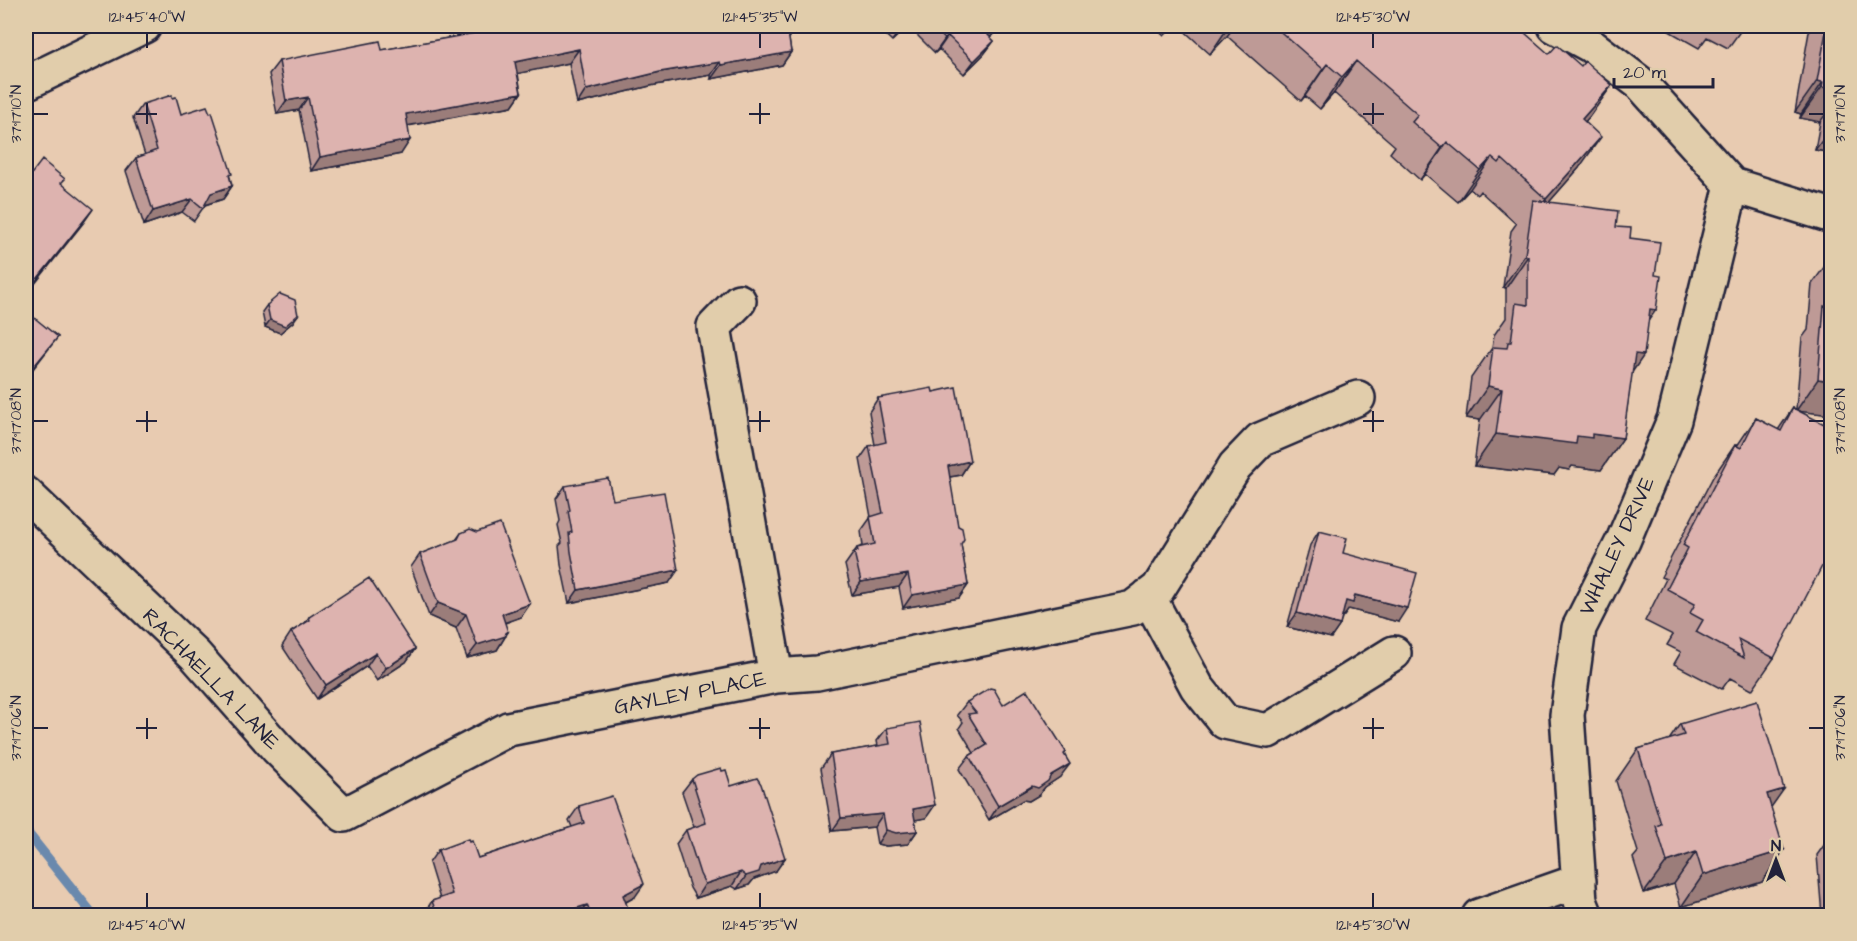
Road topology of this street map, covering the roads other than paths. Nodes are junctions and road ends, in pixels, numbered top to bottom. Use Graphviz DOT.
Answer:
graph roads {
  1 [pos="144,26"];
  2 [pos="1555,26"];
  3 [pos="26,82"];
  4 [pos="1732,185"];
  5 [pos="1832,216"];
  6 [pos="739,301"];
  7 [pos="1358,398"];
  8 [pos="26,494"];
  9 [pos="1148,597"];
  10 [pos="1394,653"];
  11 [pos="776,676"];
  12 [pos="344,815"];
  13 [pos="1579,881"];
  14 [pos="1479,915"];
  15 [pos="1586,915"];
  1 -- 3 [label="street"];
  2 -- 4 [label="street"];
  4 -- 5 [label="street"];
  4 -- 13 [label="street, WHALEY DRIVE"];
  6 -- 11 [label="street, GAYLEY PLACE"];
  7 -- 9 [label="street"];
  8 -- 12 [label="street, RACHAELLA LANE"];
  9 -- 10 [label="street"];
  9 -- 11 [label="street"];
  11 -- 12 [label="street, GAYLEY PLACE"];
  13 -- 14 [label="street"];
  13 -- 15 [label="street, WHALEY DRIVE"];
}
